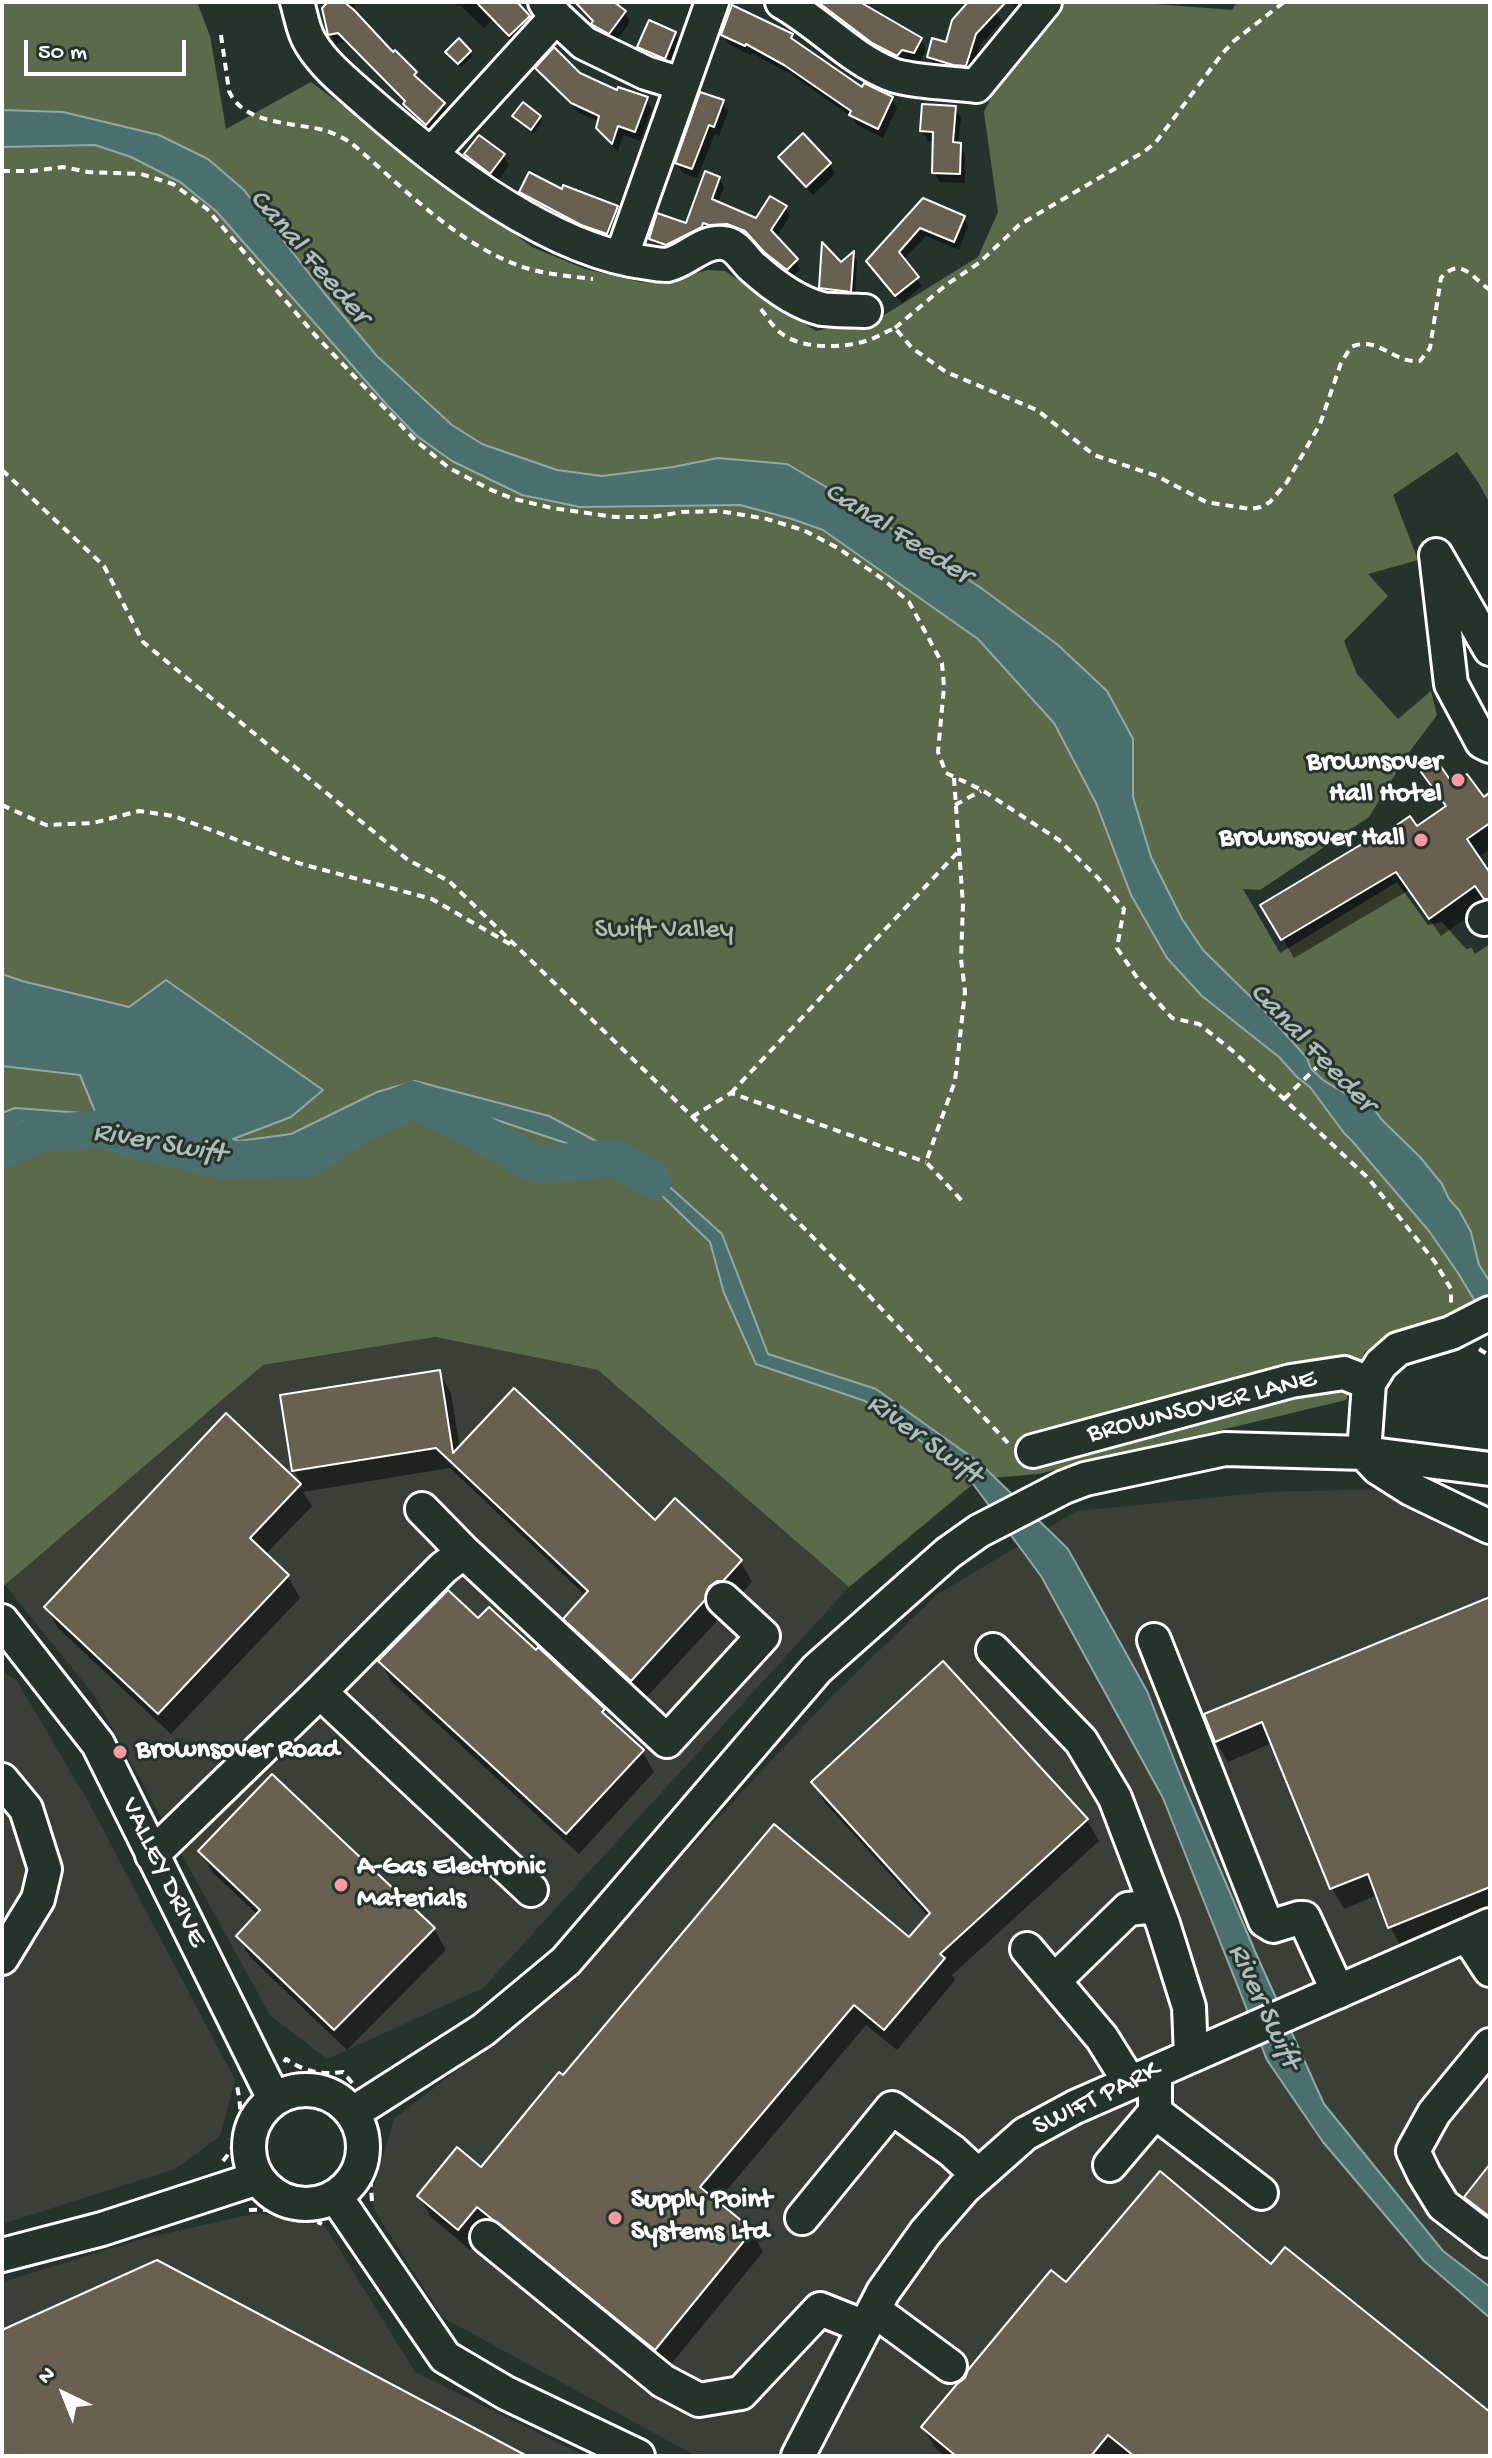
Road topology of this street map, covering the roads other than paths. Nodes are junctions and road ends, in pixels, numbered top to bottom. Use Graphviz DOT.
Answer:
graph roads {
  1 [pos="297,2"];
  2 [pos="712,2"];
  3 [pos="782,2"];
  4 [pos="1045,2"];
  5 [pos="551,9"];
  6 [pos="682,84"];
  7 [pos="431,154"];
  8 [pos="622,257"];
  9 [pos="865,311"];
  10 [pos="1490,649"];
  11 [pos="1490,746"];
  12 [pos="1472,1323"];
  13 [pos="1369,1383"];
  14 [pos="1033,1451"];
  15 [pos="1364,1453"];
  16 [pos="1490,1469"];
  17 [pos="422,1509"];
  18 [pos="1490,1527"];
  19 [pos="464,1552"];
  20 [pos="723,1599"];
  21 [pos="2,1621"];
  22 [pos="1154,1640"];
  23 [pos="993,1650"];
  24 [pos="320,1692"];
  25 [pos="2,1780"];
  26 [pos="152,1855"];
  27 [pos="531,1890"];
  28 [pos="1156,1906"];
  29 [pos="1478,1930"];
  30 [pos="1027,1949"];
  31 [pos="2,1958"];
  32 [pos="1490,1970"];
  33 [pos="1054,1981"];
  34 [pos="1338,1992"];
  35 [pos="1490,2045"];
  36 [pos="1195,2054"];
  37 [pos="1143,2077"];
  38 [pos="274,2099"];
  39 [pos="1155,2112"];
  40 [pos="365,2120"];
  41 [pos="1110,2165"];
  42 [pos="978,2175"];
  43 [pos="258,2178"];
  44 [pos="1261,2193"];
  45 [pos="332,2211"];
  46 [pos="802,2218"];
  47 [pos="487,2237"];
  48 [pos="1490,2241"];
  49 [pos="5,2251"];
  50 [pos="870,2319"];
  51 [pos="950,2366"];
  52 [pos="638,2456"];
  53 [pos="798,2456"];
  1 -- 7 [label="street"];
  2 -- 6 [label="street"];
  3 -- 4 [label="street"];
  5 -- 6 [label="street"];
  5 -- 7 [label="street"];
  6 -- 8 [label="street"];
  7 -- 8 [label="street"];
  8 -- 9 [label="street"];
  10 -- 11 [label="street"];
  12 -- 13 [label="street"];
  13 -- 14 [label="street, BROWNSOVER LANE"];
  13 -- 15 [label="street"];
  15 -- 16 [label="street"];
  15 -- 18 [label="street"];
  15 -- 40 [label="street"];
  17 -- 19 [label="street"];
  19 -- 20 [label="street"];
  19 -- 24 [label="street"];
  21 -- 26 [label="street, VALLEY DRIVE"];
  22 -- 34 [label="street"];
  23 -- 28 [label="street"];
  24 -- 26 [label="street"];
  24 -- 27 [label="street"];
  25 -- 31 [label="street"];
  26 -- 38 [label="street, VALLEY DRIVE"];
  28 -- 33 [label="street"];
  28 -- 36 [label="street"];
  29 -- 32 [label="street"];
  29 -- 34 [label="street, SWIFT PARK"];
  30 -- 33 [label="street"];
  33 -- 37 [label="street"];
  34 -- 36 [label="street, SWIFT PARK"];
  35 -- 48 [label="street"];
  36 -- 37 [label="street, SWIFT PARK"];
  37 -- 39 [label="street"];
  37 -- 42 [label="street, SWIFT PARK"];
  38 -- 40 [label="street"];
  38 -- 43 [label="street"];
  39 -- 41 [label="street"];
  39 -- 44 [label="street"];
  40 -- 45 [label="street"];
  42 -- 46 [label="street"];
  42 -- 50 [label="street, SWIFT PARK"];
  43 -- 45 [label="street"];
  43 -- 49 [label="street"];
  45 -- 52 [label="street"];
  47 -- 50 [label="street"];
  50 -- 51 [label="street"];
  50 -- 53 [label="street, SWIFT PARK"];
}
